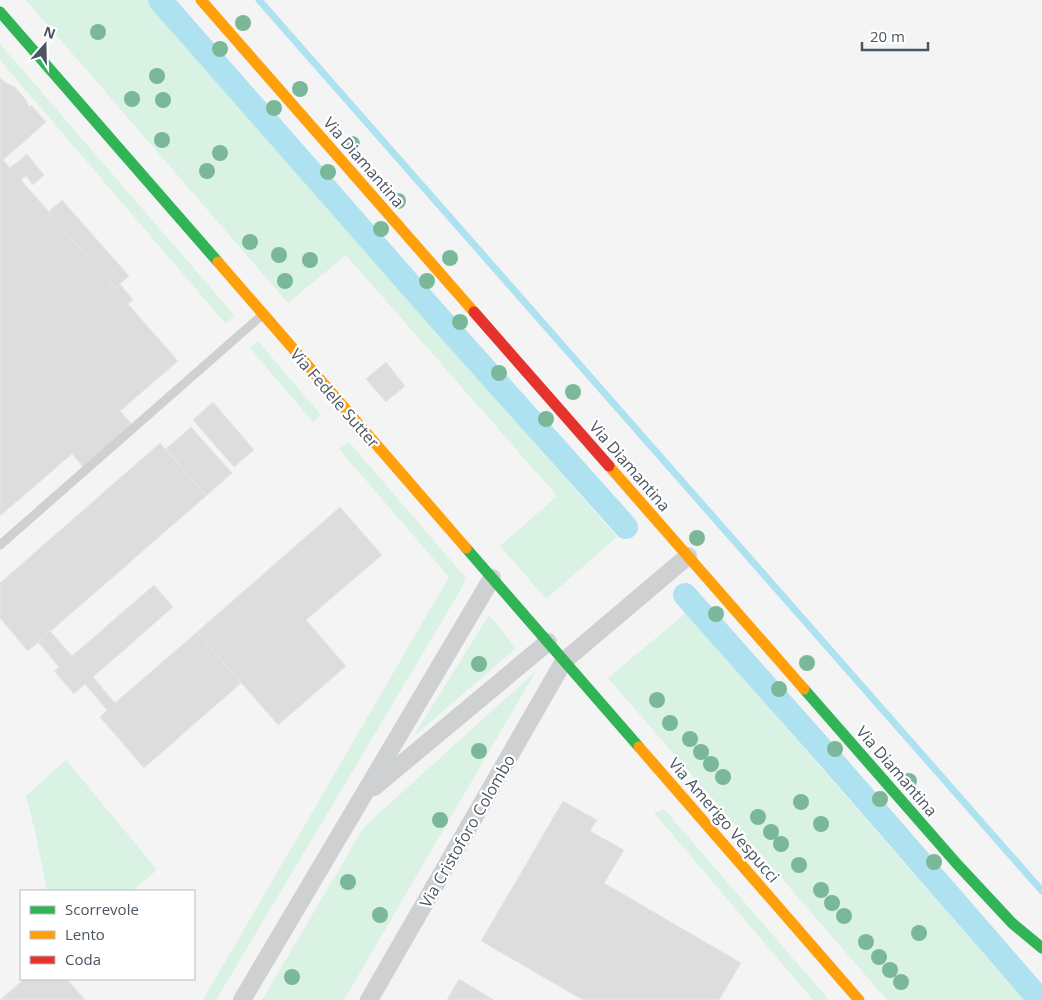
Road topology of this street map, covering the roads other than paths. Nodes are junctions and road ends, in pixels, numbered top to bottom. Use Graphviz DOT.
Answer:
graph roads {
  1 [pos="201,0"];
  2 [pos="0,12"];
  3 [pos="262,314"];
  4 [pos="0,545"];
  5 [pos="688,556"];
  6 [pos="492,578"];
  7 [pos="548,642"];
  8 [pos="564,661"];
  9 [pos="363,796"];
  10 [pos="1042,948"];
  11 [pos="242,1000"];
  12 [pos="369,1000"];
  13 [pos="859,1000"];
  1 -- 5 [label="street, Via Diamantina"];
  2 -- 3 [label="street, Via Fedele Sutter"];
  3 -- 4 [label="lane"];
  3 -- 6 [label="street, Via Fedele Sutter"];
  5 -- 8 [label="street"];
  5 -- 10 [label="street, Via Diamantina"];
  6 -- 7 [label="street, Via Fedele Sutter"];
  6 -- 9 [label="street"];
  7 -- 8 [label="street, Via Fedele Sutter"];
  7 -- 9 [label="street"];
  8 -- 12 [label="street, Via Cristoforo Colombo"];
  8 -- 13 [label="street, Via Amerigo Vespucci"];
  9 -- 11 [label="street"];
}
